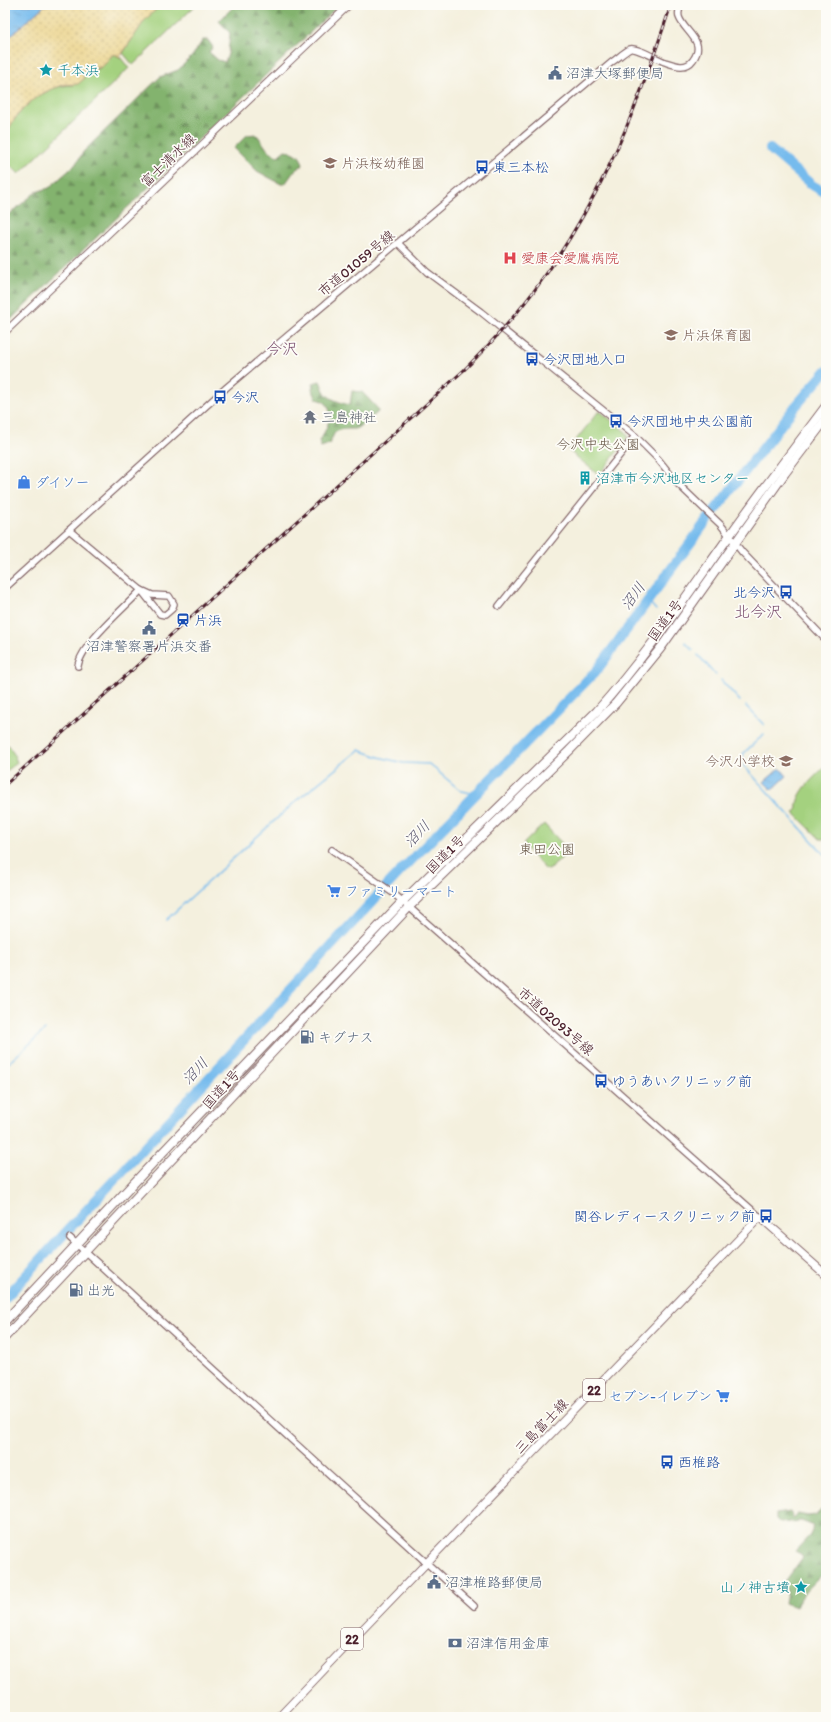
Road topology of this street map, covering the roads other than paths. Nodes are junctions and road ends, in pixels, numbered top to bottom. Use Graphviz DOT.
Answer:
graph roads {
  1 [pos="349,5"];
  2 [pos="682,5"];
  3 [pos="398,243"];
  4 [pos="5,332"];
  5 [pos="826,406"];
  6 [pos="826,419"];
  7 [pos="635,436"];
  8 [pos="69,530"];
  9 [pos="730,535"];
  10 [pos="735,543"];
  11 [pos="5,588"];
  12 [pos="141,590"];
  13 [pos="499,606"];
  14 [pos="826,640"];
  15 [pos="78,666"];
  16 [pos="332,850"];
  17 [pos="402,902"];
  18 [pos="409,908"];
  19 [pos="760,1217"];
  20 [pos="74,1241"];
  21 [pos="86,1252"];
  22 [pos="826,1275"];
  23 [pos="5,1321"];
  24 [pos="5,1337"];
  25 [pos="426,1562"];
  26 [pos="474,1606"];
  27 [pos="279,1717"];
  1 -- 4 [label="main road, 富士清水線"];
  2 -- 3 [label="street, 市道01059号線"];
  3 -- 7 [label="street"];
  3 -- 8 [label="street, 市道01059号線"];
  5 -- 9 [label="highway, 国道1号"];
  6 -- 10 [label="highway, 国道1号"];
  7 -- 9 [label="street"];
  7 -- 13 [label="street"];
  8 -- 11 [label="street, 市道01059号線"];
  8 -- 12 [label="street"];
  9 -- 10 [label="street"];
  9 -- 17 [label="highway, 国道1号"];
  10 -- 14 [label="street"];
  10 -- 18 [label="highway, 国道1号"];
  12 -- 12 [label="street"];
  12 -- 15 [label="street"];
  16 -- 17 [label="street, 市道02093号線"];
  17 -- 18 [label="street, 市道02093号線"];
  17 -- 20 [label="highway, 国道1号"];
  18 -- 19 [label="street, 市道02093号線"];
  18 -- 21 [label="highway, 国道1号"];
  19 -- 22 [label="main road"];
  19 -- 25 [label="main road, 三島富士線 / 22"];
  20 -- 21 [label="street"];
  20 -- 23 [label="highway, 国道1号"];
  21 -- 24 [label="highway, 国道1号"];
  21 -- 25 [label="street"];
  25 -- 26 [label="street"];
  25 -- 27 [label="main road, 三島富士線 / 22"];
}
